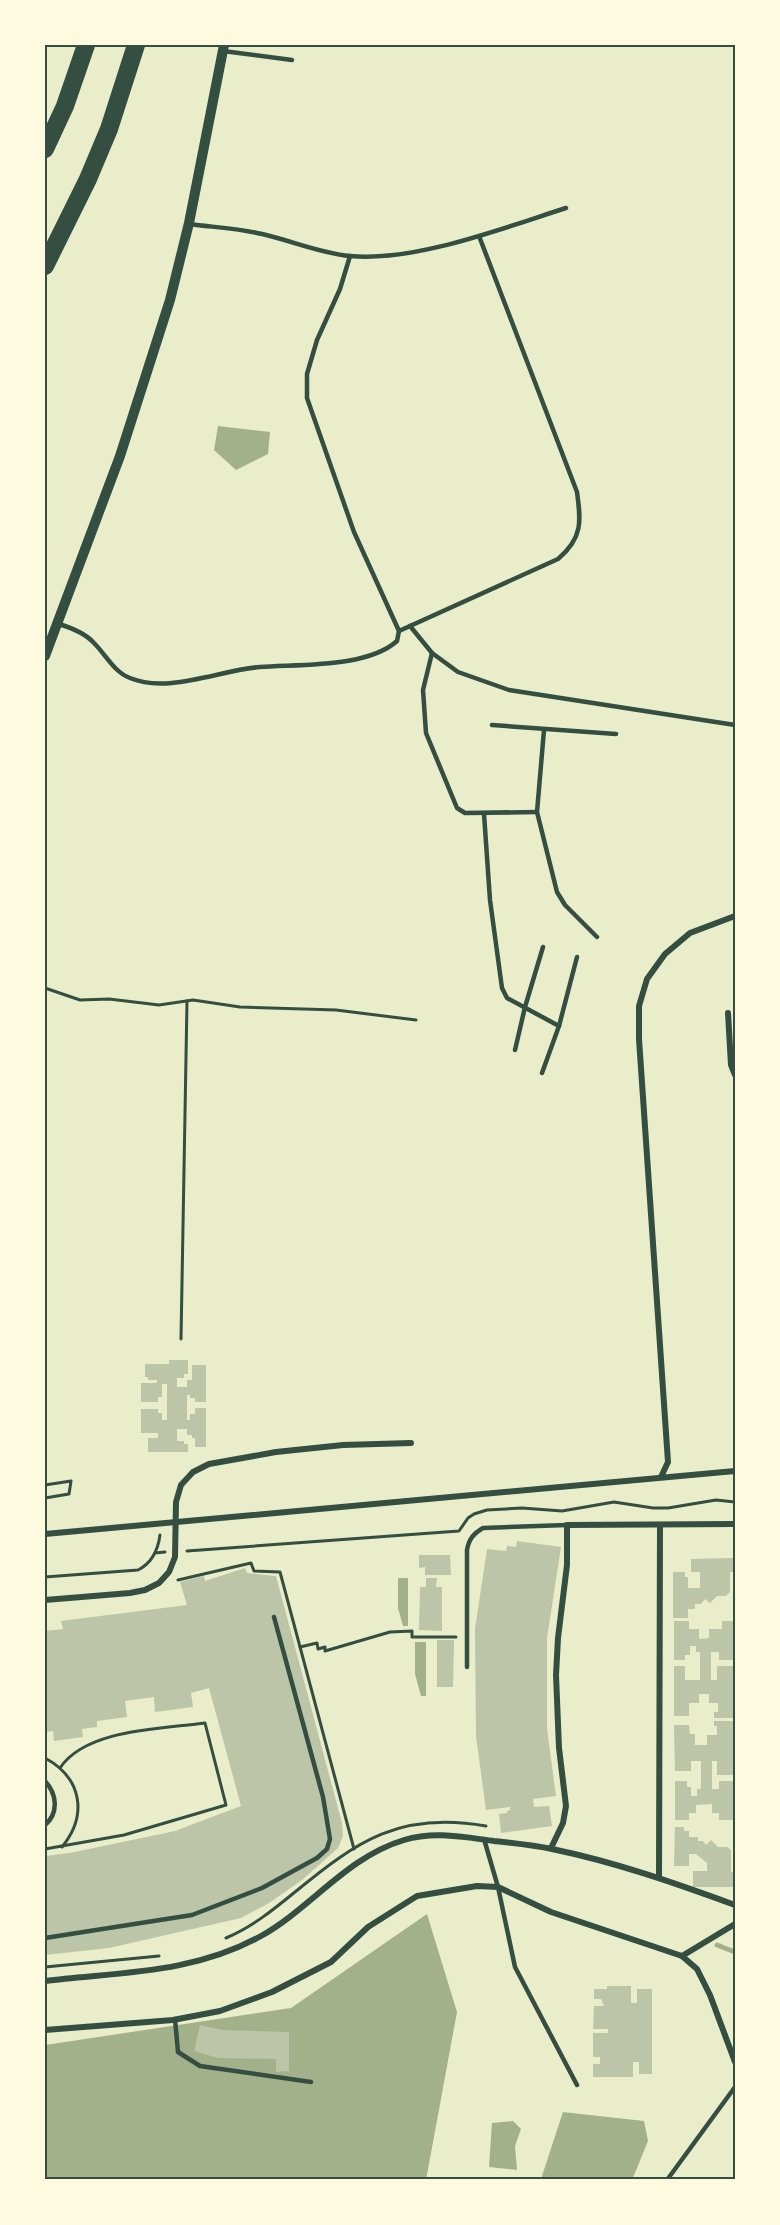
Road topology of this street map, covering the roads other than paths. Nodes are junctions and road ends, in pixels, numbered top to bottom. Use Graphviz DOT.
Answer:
graph roads {
  1 [pos="86,45"];
  2 [pos="136,45"];
  3 [pos="224,48"];
  4 [pos="292,60"];
  5 [pos="45,149"];
  6 [pos="566,208"];
  7 [pos="189,224"];
  8 [pos="478,236"];
  9 [pos="350,256"];
  10 [pos="45,266"];
  11 [pos="56,623"];
  12 [pos="410,626"];
  13 [pos="399,631"];
  14 [pos="432,653"];
  15 [pos="45,656"];
  16 [pos="492,725"];
  17 [pos="735,725"];
  18 [pos="544,730"];
  19 [pos="616,734"];
  20 [pos="537,812"];
  21 [pos="484,814"];
  22 [pos="735,916"];
  23 [pos="597,937"];
  24 [pos="543,947"];
  25 [pos="577,957"];
  26 [pos="525,1007"];
  27 [pos="728,1012"];
  28 [pos="559,1026"];
  29 [pos="515,1050"];
  30 [pos="542,1073"];
  31 [pos="735,1075"];
  32 [pos="411,1443"];
  33 [pos="735,1472"];
  34 [pos="662,1477"];
  35 [pos="176,1522"];
  36 [pos="735,1524"];
  37 [pos="660,1525"];
  38 [pos="567,1526"];
  39 [pos="45,1534"];
  40 [pos="45,1600"];
  41 [pos="274,1617"];
  42 [pos="468,1667"];
  43 [pos="45,1781"];
  44 [pos="45,1825"];
  45 [pos="484,1839"];
  46 [pos="551,1848"];
  47 [pos="659,1877"];
  48 [pos="498,1887"];
  49 [pos="735,1905"];
  50 [pos="734,1924"];
  51 [pos="45,1938"];
  52 [pos="682,1956"];
  53 [pos="45,1981"];
  54 [pos="175,2019"];
  55 [pos="45,2030"];
  56 [pos="735,2062"];
  57 [pos="311,2082"];
  58 [pos="577,2085"];
  59 [pos="735,2087"];
  60 [pos="667,2180"];
  1 -- 5 [label="highway"];
  2 -- 10 [label="highway"];
  3 -- 4 [label="lane"];
  3 -- 7 [label="street"];
  6 -- 8 [label="lane"];
  7 -- 9 [label="lane"];
  7 -- 11 [label="street"];
  8 -- 9 [label="lane"];
  8 -- 12 [label="lane"];
  9 -- 13 [label="lane"];
  11 -- 13 [label="lane"];
  11 -- 15 [label="street"];
  12 -- 13 [label="lane"];
  12 -- 14 [label="lane"];
  14 -- 17 [label="lane"];
  14 -- 21 [label="lane"];
  16 -- 18 [label="lane"];
  18 -- 19 [label="lane"];
  18 -- 20 [label="lane"];
  20 -- 21 [label="lane"];
  20 -- 23 [label="lane"];
  21 -- 26 [label="lane"];
  22 -- 34 [label="street"];
  24 -- 26 [label="lane"];
  25 -- 28 [label="lane"];
  26 -- 28 [label="lane"];
  26 -- 29 [label="lane"];
  27 -- 31 [label="street"];
  28 -- 30 [label="lane"];
  32 -- 35 [label="street"];
  33 -- 34 [label="street"];
  34 -- 35 [label="street"];
  35 -- 39 [label="street"];
  35 -- 40 [label="street"];
  36 -- 37 [label="street"];
  37 -- 38 [label="street"];
  37 -- 47 [label="street"];
  38 -- 42 [label="lane"];
  38 -- 46 [label="street"];
  41 -- 51 [label="lane"];
  43 -- 44 [label="lane"];
  45 -- 46 [label="street"];
  45 -- 48 [label="lane"];
  45 -- 53 [label="street"];
  46 -- 47 [label="street"];
  47 -- 49 [label="street"];
  48 -- 52 [label="street"];
  48 -- 54 [label="street"];
  48 -- 58 [label="lane"];
  50 -- 52 [label="street"];
  52 -- 56 [label="street"];
  54 -- 55 [label="street"];
  54 -- 57 [label="lane"];
  59 -- 60 [label="lane"];
}
